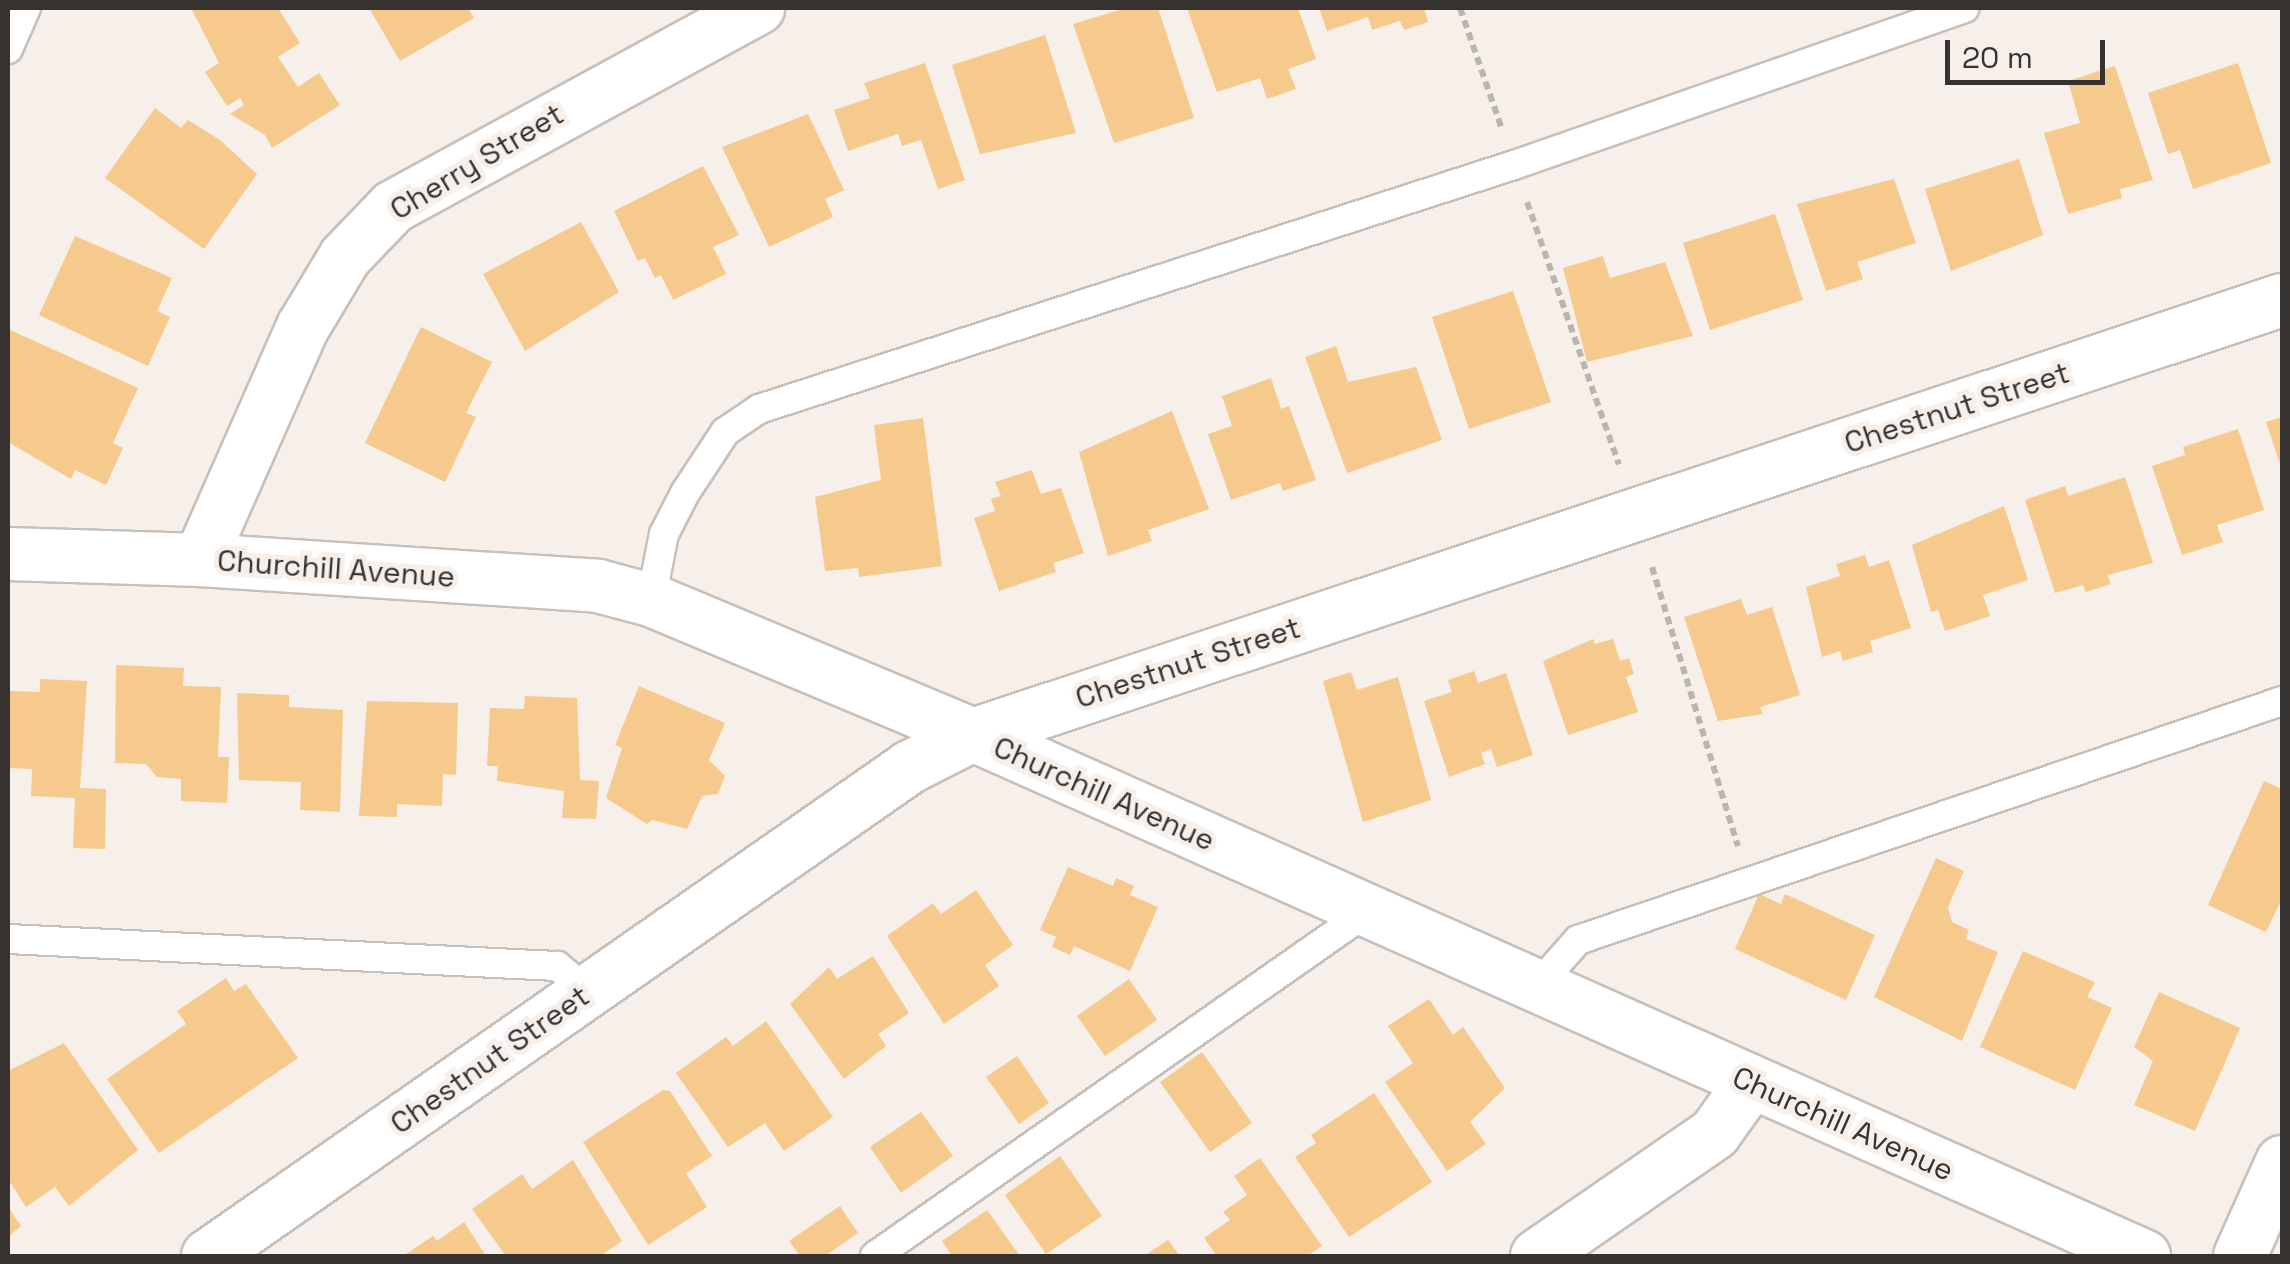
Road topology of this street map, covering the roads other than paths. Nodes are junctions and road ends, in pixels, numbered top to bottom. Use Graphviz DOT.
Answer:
graph roads {
  1 [pos="26,8"];
  2 [pos="758,8"];
  3 [pos="1964,8"];
  4 [pos="8,50"];
  5 [pos="2282,300"];
  6 [pos="8,554"];
  7 [pos="200,560"];
  8 [pos="652,600"];
  9 [pos="2282,701"];
  10 [pos="973,735"];
  11 [pos="1366,913"];
  12 [pos="8,939"];
  13 [pos="1538,985"];
  14 [pos="588,991"];
  15 [pos="1750,1084"];
  16 [pos="2282,1162"];
  17 [pos="208,1256"];
  18 [pos="875,1256"];
  19 [pos="1536,1256"];
  20 [pos="2144,1256"];
  21 [pos="2240,1256"];
  1 -- 4 [label="lane"];
  2 -- 7 [label="street, Cherry Street"];
  3 -- 8 [label="lane"];
  5 -- 10 [label="street, Chestnut Street"];
  6 -- 7 [label="street, Churchill Avenue"];
  7 -- 8 [label="street, Churchill Avenue"];
  8 -- 10 [label="street, Churchill Avenue"];
  9 -- 13 [label="lane"];
  10 -- 11 [label="street, Churchill Avenue"];
  10 -- 14 [label="street, Chestnut Street"];
  11 -- 13 [label="street, Churchill Avenue"];
  11 -- 18 [label="lane"];
  12 -- 14 [label="lane"];
  13 -- 15 [label="street, Churchill Avenue"];
  14 -- 17 [label="street, Chestnut Street"];
  15 -- 19 [label="street"];
  15 -- 20 [label="street, Churchill Avenue"];
  16 -- 21 [label="street"];
}
